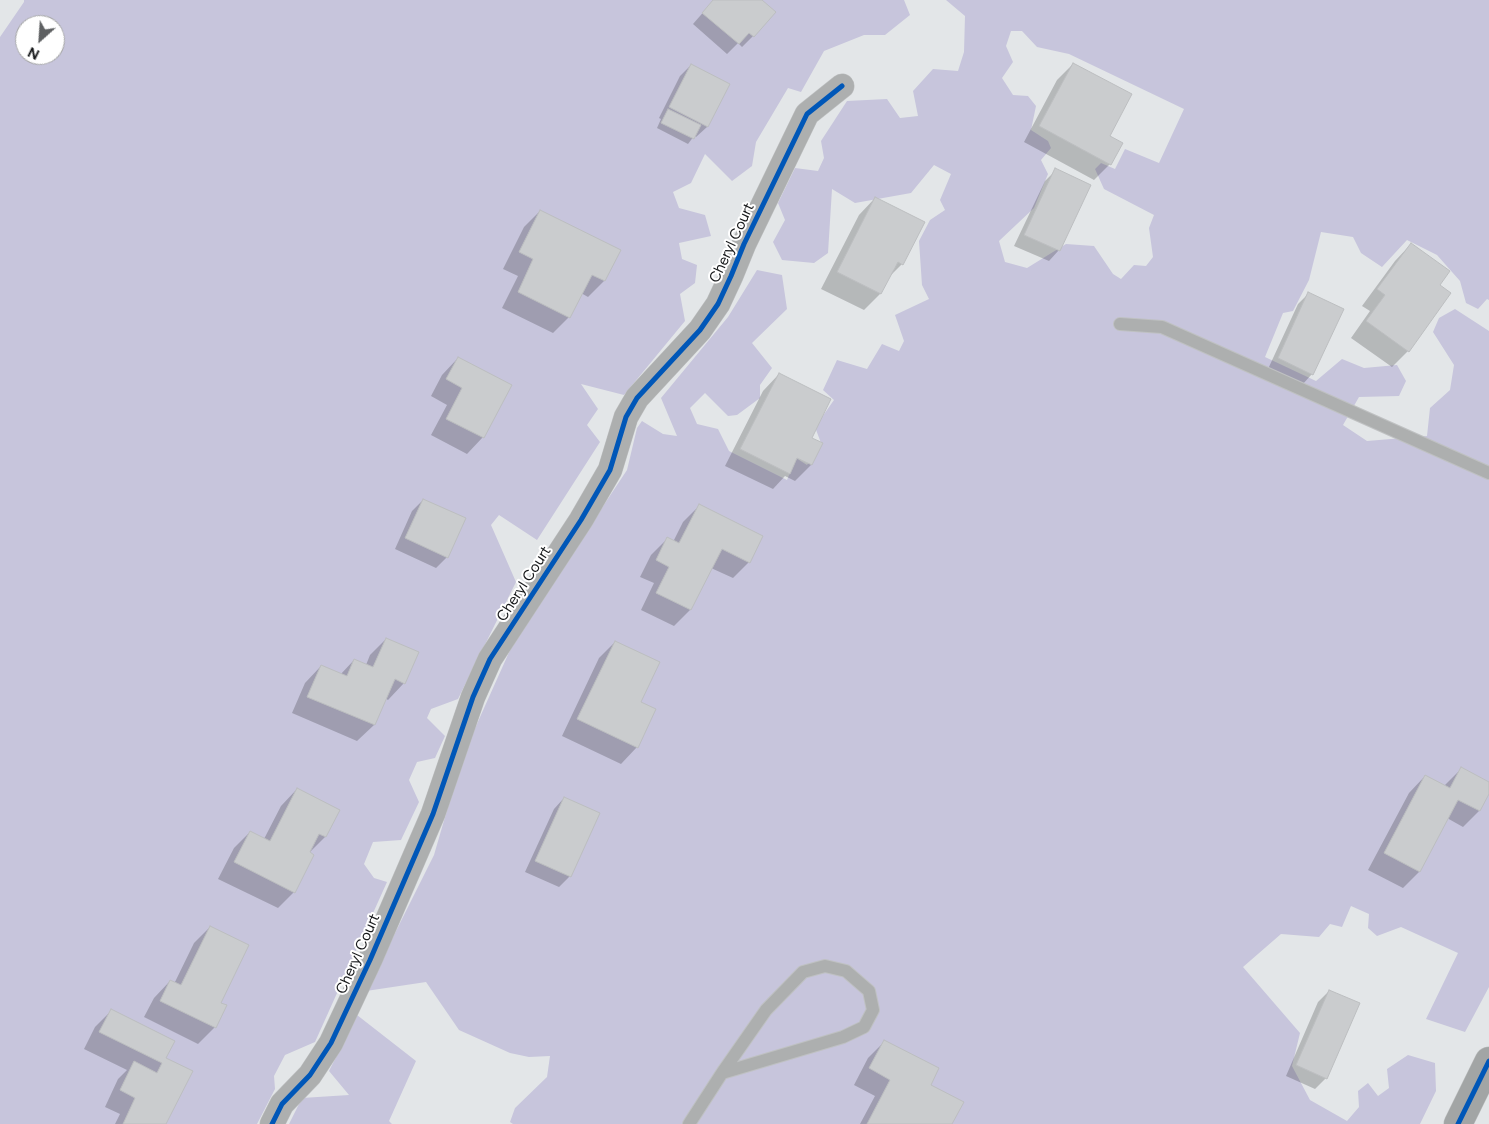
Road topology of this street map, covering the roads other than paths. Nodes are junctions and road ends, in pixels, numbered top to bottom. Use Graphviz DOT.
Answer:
graph roads {
  1 [pos="842,86"];
  2 [pos="1120,324"];
  3 [pos="1489,474"];
  4 [pos="1489,1061"];
  5 [pos="722,1073"];
  6 [pos="272,1124"];
  7 [pos="689,1124"];
  8 [pos="1458,1124"];
  1 -- 6 [label="street, Cheryl Court"];
  2 -- 3 [label="lane"];
  4 -- 8 [label="street"];
  5 -- 5 [label="lane"];
  5 -- 7 [label="lane"];
}
